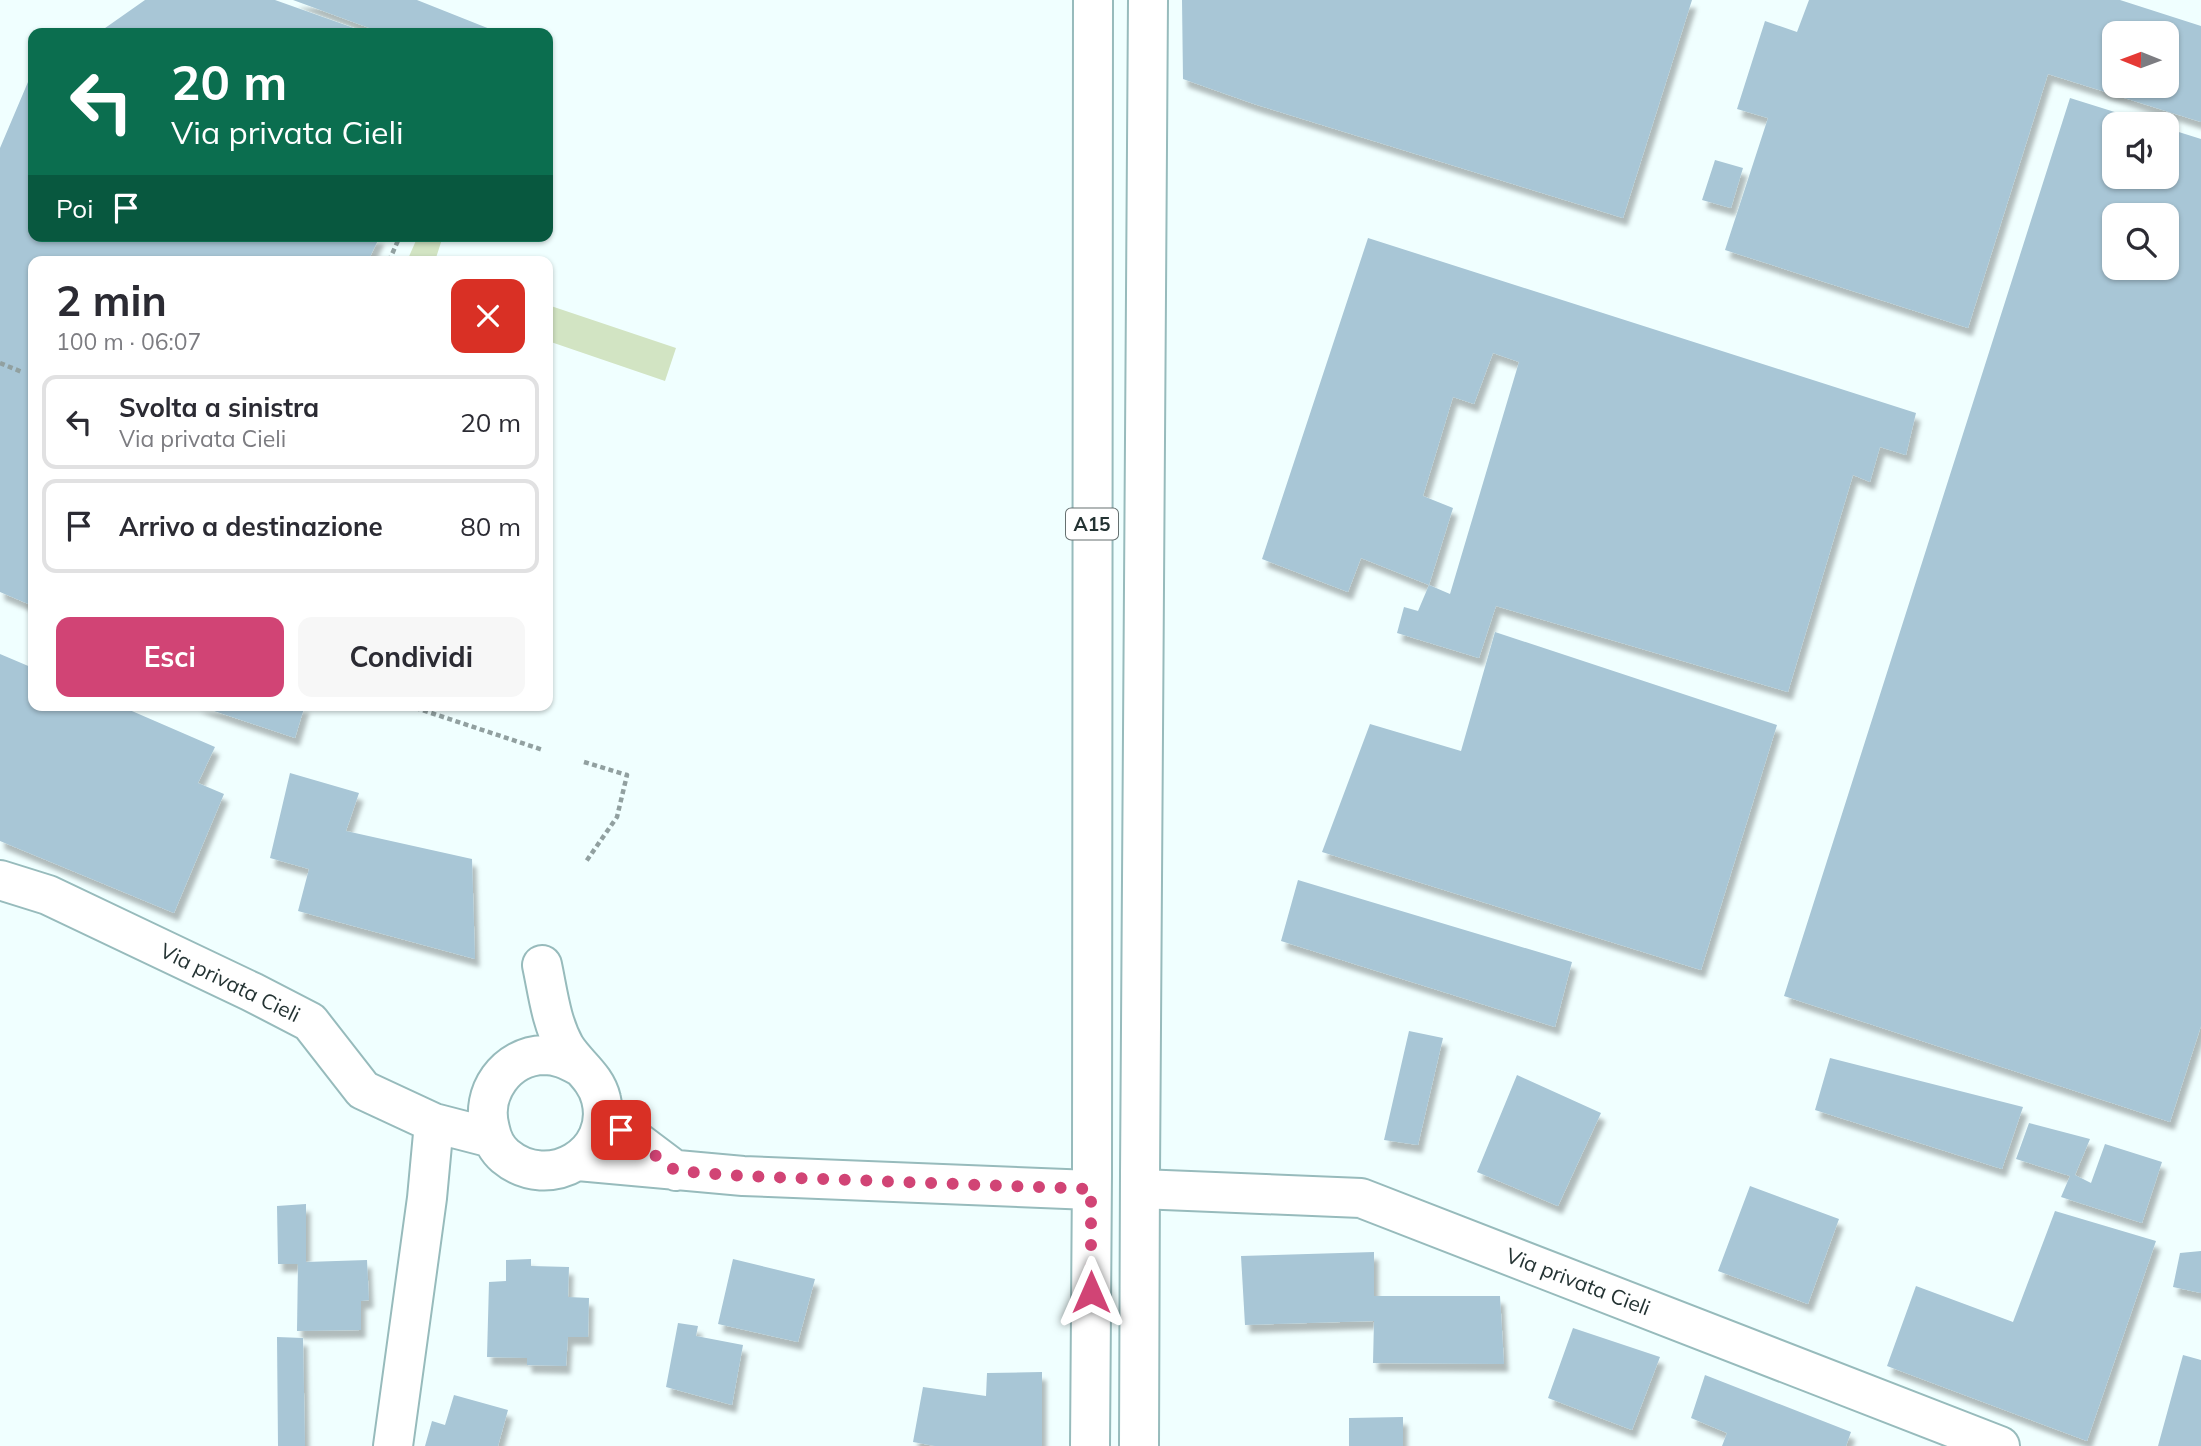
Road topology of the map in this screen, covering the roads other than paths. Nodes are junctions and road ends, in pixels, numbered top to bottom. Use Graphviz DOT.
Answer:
graph roads {
  1 [pos="1093,0"];
  2 [pos="1148,0"];
  3 [pos="0,880"];
  4 [pos="525,1058"];
  5 [pos="579,1066"];
  6 [pos="492,1092"];
  7 [pos="603,1116"];
  8 [pos="434,1123"];
  9 [pos="492,1138"];
  10 [pos="578,1161"];
  11 [pos="676,1171"];
  12 [pos="1091,1182"];
  13 [pos="1140,1182"];
  14 [pos="393,1446"];
  15 [pos="1090,1446"];
  16 [pos="1139,1446"];
  17 [pos="2000,1446"];
  1 -- 12 [label="main road, A15"];
  2 -- 13 [label="main road, A15"];
  3 -- 8 [label="main road, Via privata Cieli"];
  4 -- 5 [label="main road"];
  4 -- 5 [label="main road"];
  4 -- 6 [label="main road"];
  5 -- 7 [label="main road"];
  6 -- 8 [label="main road"];
  6 -- 9 [label="main road"];
  7 -- 10 [label="main road"];
  7 -- 11 [label="main road"];
  8 -- 9 [label="main road, Via privata Cieli"];
  8 -- 14 [label="main road"];
  9 -- 10 [label="main road"];
  10 -- 11 [label="main road"];
  11 -- 12 [label="main road"];
  12 -- 15 [label="main road"];
  13 -- 16 [label="main road"];
  13 -- 17 [label="main road, Via privata Cieli"];
}
